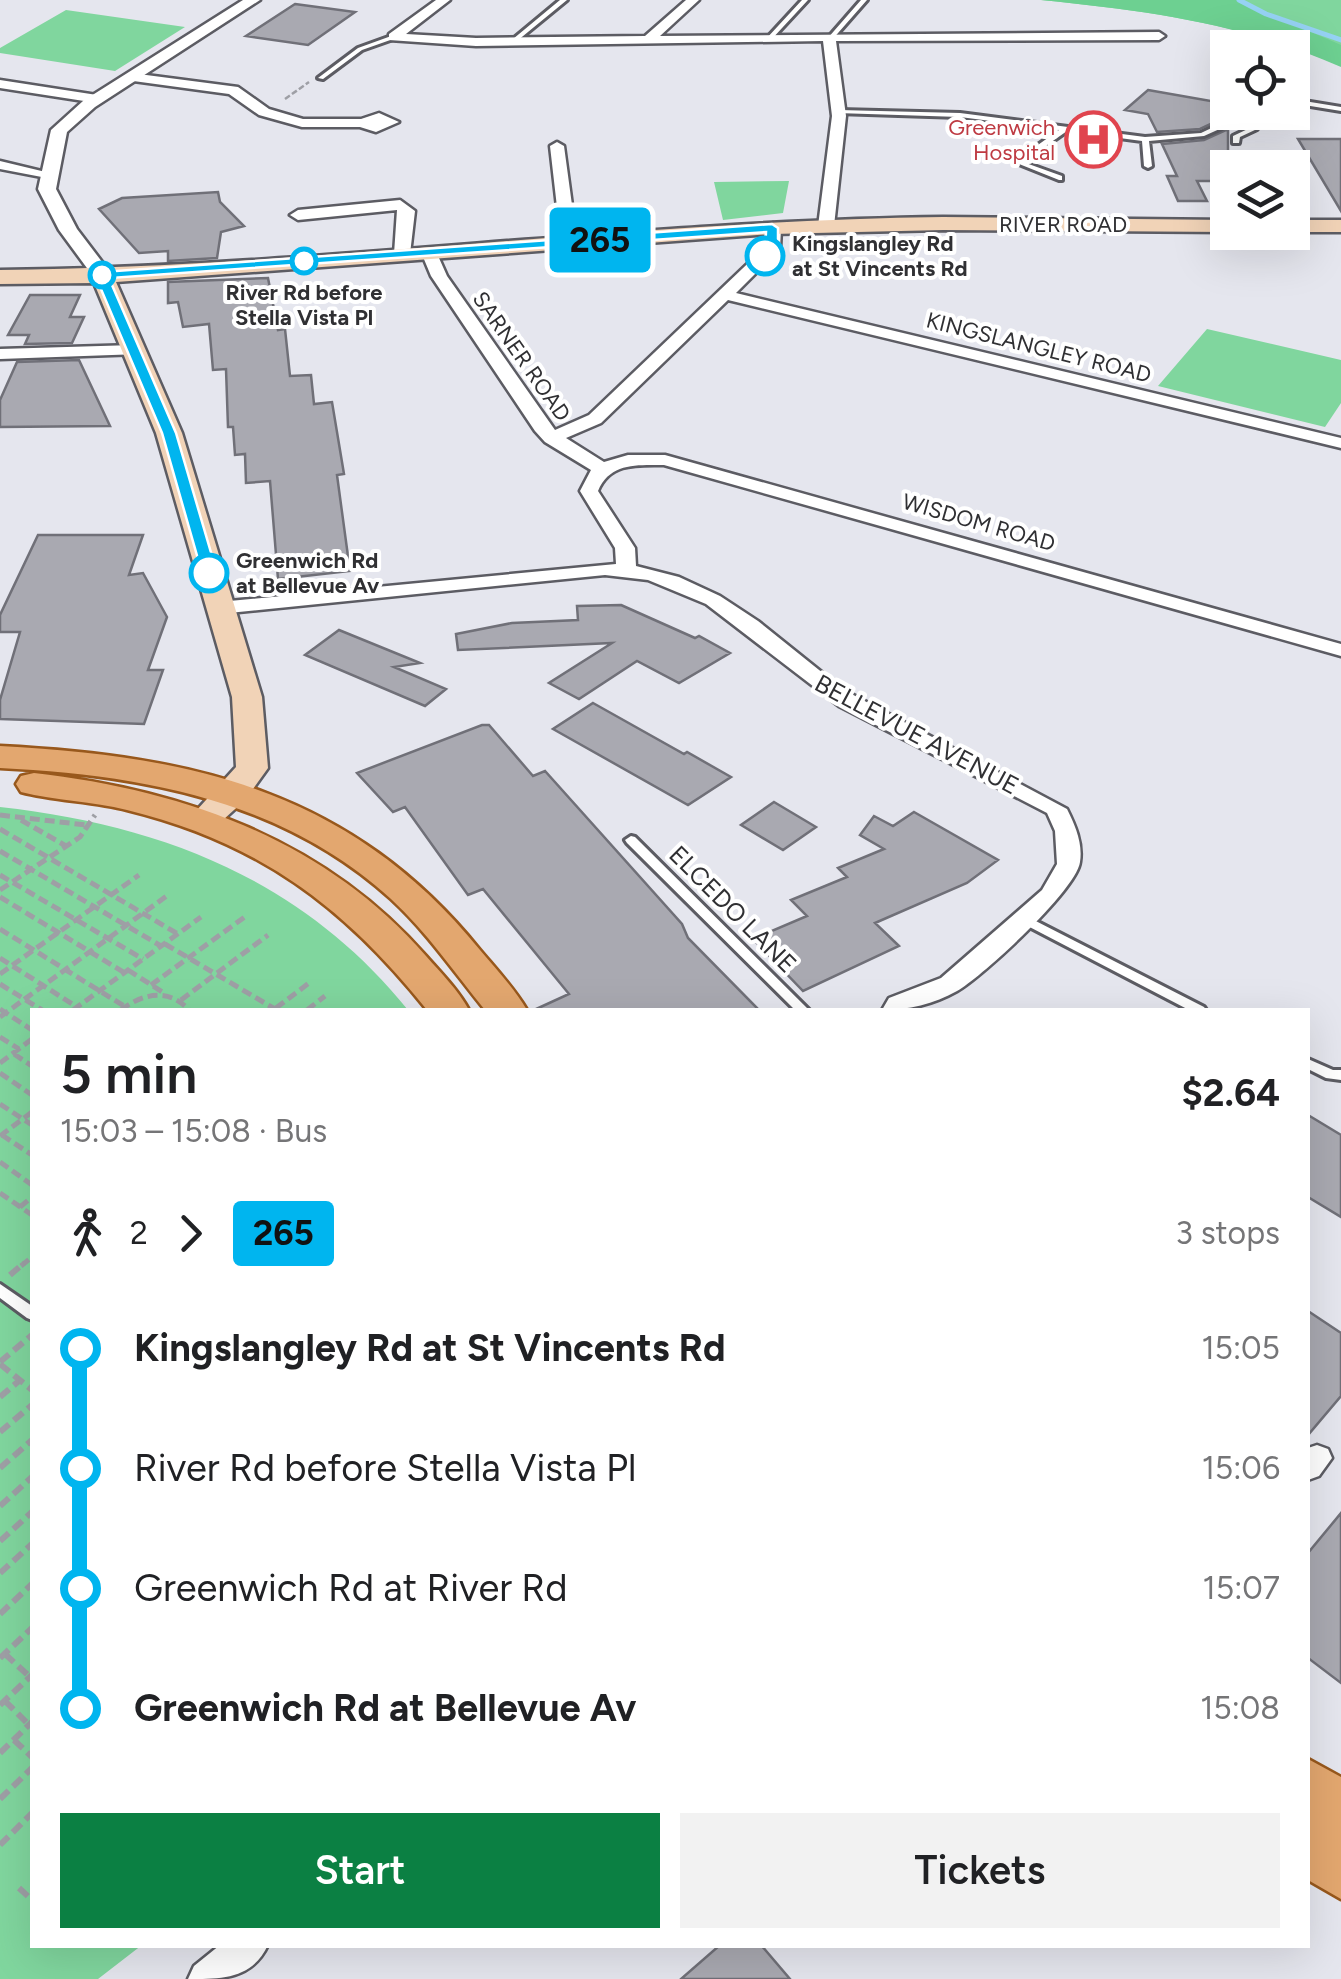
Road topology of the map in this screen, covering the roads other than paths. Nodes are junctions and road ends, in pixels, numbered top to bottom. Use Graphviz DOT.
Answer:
graph roads {
  1 [pos="252,0"];
  2 [pos="418,0"];
  3 [pos="564,0"];
  4 [pos="692,0"];
  5 [pos="805,0"];
  6 [pos="864,0"];
  7 [pos="442,2"];
  8 [pos="1159,36"];
  9 [pos="394,37"];
  10 [pos="515,40"];
  11 [pos="648,40"];
  12 [pos="768,40"];
  13 [pos="829,40"];
  14 [pos="131,77"];
  15 [pos="321,78"];
  16 [pos="0,84"];
  17 [pos="98,99"];
  18 [pos="1310,104"];
  19 [pos="1341,109"];
  20 [pos="839,112"];
  21 [pos="362,123"];
  22 [pos="1066,128"];
  23 [pos="1213,130"];
  24 [pos="1250,130"];
  25 [pos="1145,139"];
  26 [pos="1236,141"];
  27 [pos="557,146"];
  28 [pos="0,164"];
  29 [pos="1148,166"];
  30 [pos="47,174"];
  31 [pos="1059,178"];
  32 [pos="279,207"];
  33 [pos="826,226"];
  34 [pos="1210,226"];
  35 [pos="1310,226"];
  36 [pos="1341,226"];
  37 [pos="772,228"];
  38 [pos="569,242"];
  39 [pos="429,252"];
  40 [pos="402,254"];
  41 [pos="102,275"];
  42 [pos="0,277"];
  43 [pos="726,295"];
  44 [pos="134,350"];
  45 [pos="0,354"];
  46 [pos="551,438"];
  47 [pos="1341,444"];
  48 [pos="603,469"];
  49 [pos="626,569"];
  50 [pos="219,608"];
  51 [pos="1341,650"];
  52 [pos="0,758"];
  53 [pos="0,782"];
  54 [pos="234,793"];
  55 [pos="202,822"];
  56 [pos="630,840"];
  57 [pos="1024,919"];
  58 [pos="447,1008"];
  59 [pos="505,1008"];
  60 [pos="801,1008"];
  61 [pos="896,1008"];
  62 [pos="1196,1008"];
  63 [pos="1310,1065"];
  64 [pos="1341,1075"];
  65 [pos="0,1290"];
  66 [pos="30,1312"];
  67 [pos="1310,1788"];
  68 [pos="1341,1813"];
  69 [pos="1310,1847"];
  70 [pos="1341,1870"];
  71 [pos="246,1948"];
  72 [pos="208,1979"];
  1 -- 14 [label="street"];
  2 -- 7 [label="street"];
  3 -- 10 [label="lane"];
  4 -- 11 [label="street"];
  5 -- 12 [label="lane"];
  6 -- 13 [label="lane"];
  7 -- 9 [label="street"];
  8 -- 13 [label="street"];
  9 -- 10 [label="street"];
  9 -- 15 [label="lane"];
  10 -- 11 [label="street"];
  11 -- 12 [label="street"];
  12 -- 13 [label="street"];
  13 -- 20 [label="street"];
  14 -- 17 [label="street"];
  14 -- 21 [label="street"];
  16 -- 17 [label="street"];
  17 -- 30 [label="street"];
  18 -- 19 [label="lane"];
  20 -- 22 [label="lane"];
  20 -- 33 [label="street"];
  22 -- 25 [label="lane"];
  22 -- 31 [label="lane"];
  23 -- 25 [label="lane"];
  24 -- 26 [label="lane"];
  25 -- 29 [label="lane"];
  27 -- 38 [label="street"];
  28 -- 30 [label="street"];
  30 -- 41 [label="street"];
  32 -- 40 [label="street"];
  33 -- 34 [label="main road, RIVER ROAD"];
  33 -- 37 [label="main road, RIVER ROAD"];
  35 -- 36 [label="main road"];
  37 -- 38 [label="main road, RIVER ROAD"];
  37 -- 43 [label="street"];
  38 -- 39 [label="main road, RIVER ROAD"];
  39 -- 40 [label="main road, RIVER ROAD"];
  39 -- 46 [label="street, SARNER ROAD"];
  40 -- 41 [label="main road, RIVER ROAD"];
  41 -- 42 [label="main road, RIVER ROAD"];
  41 -- 44 [label="main road"];
  43 -- 46 [label="street"];
  43 -- 47 [label="street, KINGSLANGLEY ROAD"];
  44 -- 45 [label="street"];
  44 -- 50 [label="main road"];
  46 -- 48 [label="street, SARNER ROAD"];
  48 -- 49 [label="street"];
  48 -- 51 [label="street, WISDOM ROAD"];
  49 -- 50 [label="street, BELLEVUE AVENUE"];
  49 -- 57 [label="street, BELLEVUE AVENUE"];
  50 -- 54 [label="main road"];
  52 -- 54 [label="main road"];
  53 -- 55 [label="main road"];
  54 -- 55 [label="main road"];
  54 -- 59 [label="main road"];
  55 -- 58 [label="main road"];
  56 -- 60 [label="lane, ELCEDO LANE"];
  57 -- 61 [label="street, BELLEVUE AVENUE"];
  57 -- 62 [label="lane"];
  63 -- 64 [label="lane"];
  65 -- 66 [label="lane"];
  67 -- 68 [label="main road"];
  69 -- 70 [label="main road"];
  71 -- 72 [label="street"];
}
